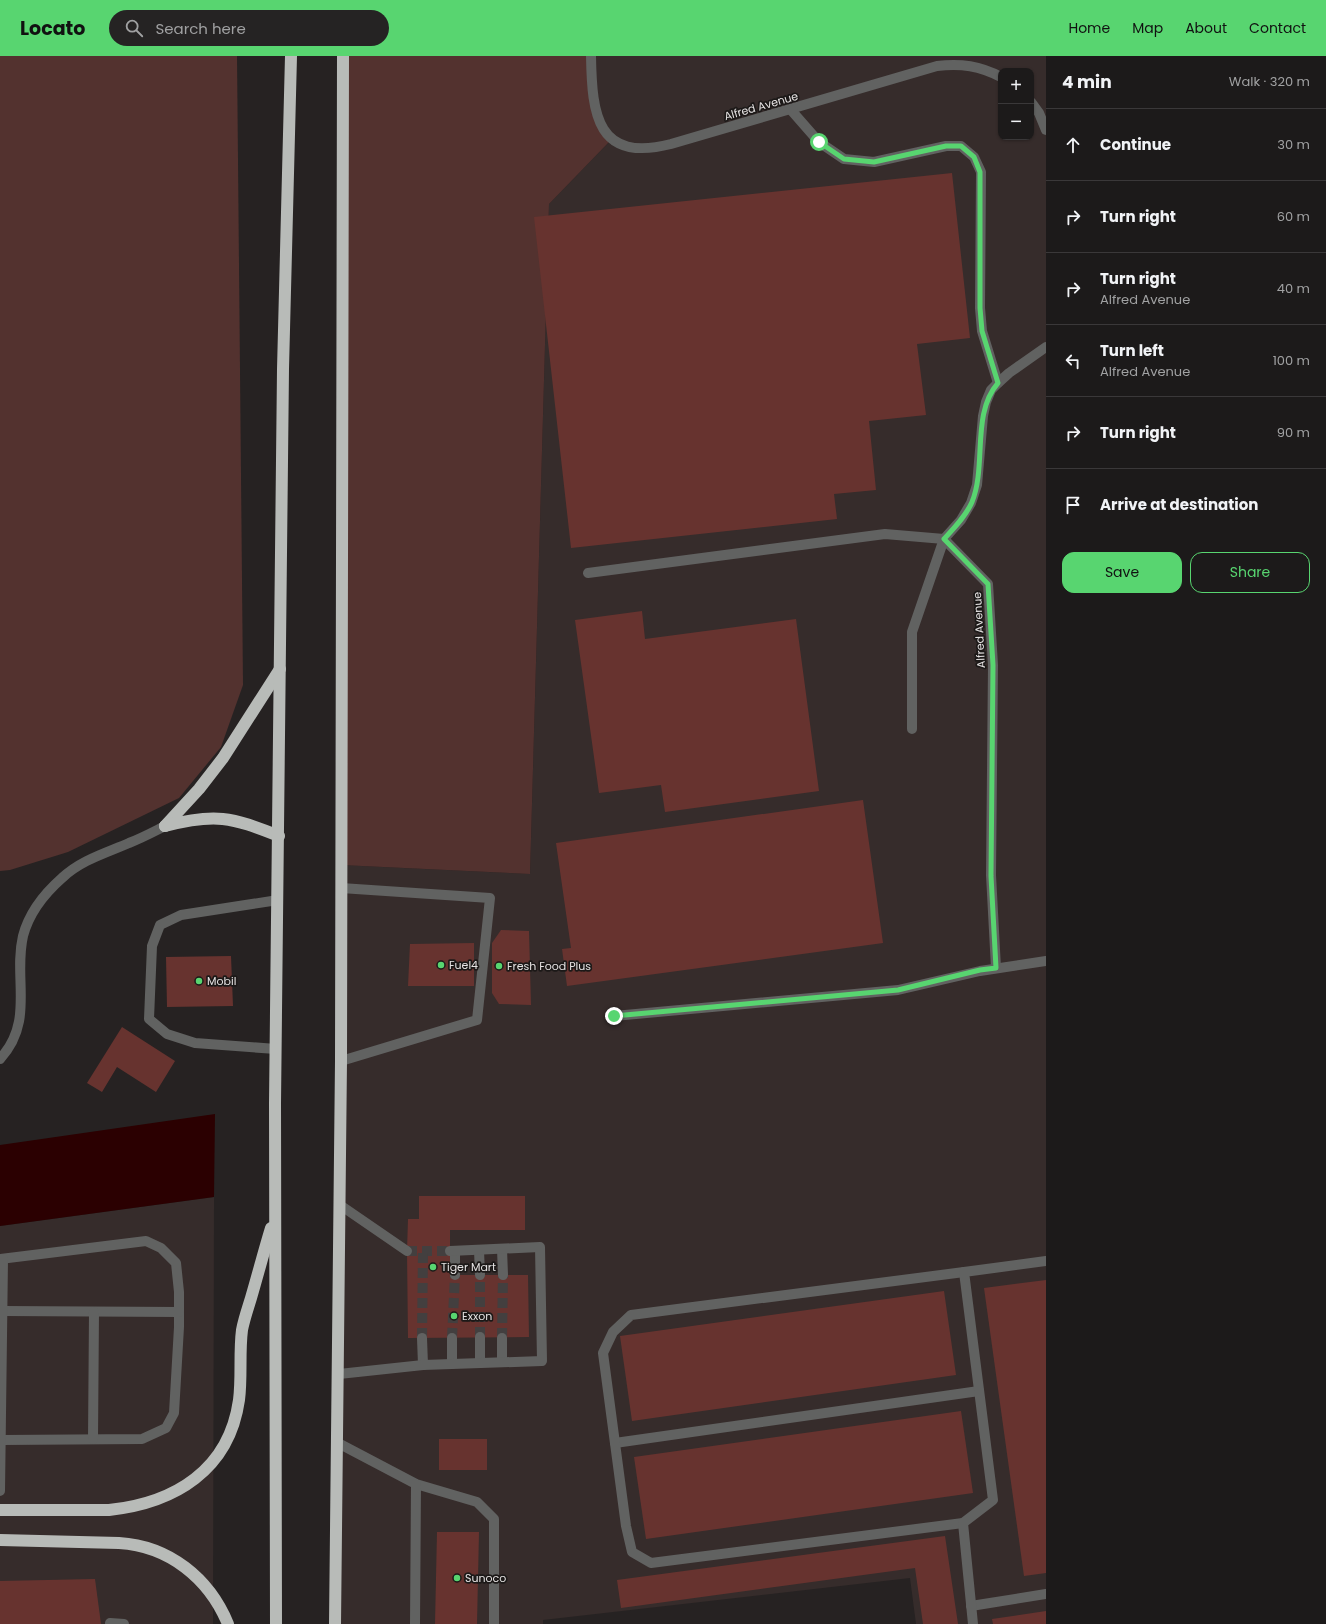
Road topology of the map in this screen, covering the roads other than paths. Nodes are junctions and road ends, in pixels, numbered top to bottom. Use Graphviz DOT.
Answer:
graph roads {
  1 [pos="291,56"];
  2 [pos="343,56"];
  3 [pos="591,56"];
  4 [pos="998,76"];
  5 [pos="1032,104"];
  6 [pos="791,110"];
  7 [pos="1046,130"];
  8 [pos="1046,347"];
  9 [pos="998,383"];
  10 [pos="944,539"];
  11 [pos="588,573"];
  12 [pos="280,669"];
  13 [pos="912,729"];
  14 [pos="165,826"];
  15 [pos="279,836"];
  16 [pos="341,888"];
  17 [pos="278,900"];
  18 [pos="1046,961"];
  19 [pos="996,968"];
  20 [pos="614,1016"];
  21 [pos="276,1049"];
  22 [pos="0,1058"];
  23 [pos="341,1061"];
  24 [pos="340,1205"];
  25 [pos="275,1213"];
  26 [pos="502,1249"];
  27 [pos="479,1250"];
  28 [pos="407,1251"];
  29 [pos="2,1259"];
  30 [pos="1046,1261"];
  31 [pos="964,1272"];
  32 [pos="455,1275"];
  33 [pos="480,1275"];
  34 [pos="503,1275"];
  35 [pos="3,1311"];
  36 [pos="94,1312"];
  37 [pos="179,1312"];
  38 [pos="422,1338"];
  39 [pos="452,1338"];
  40 [pos="480,1338"];
  41 [pos="502,1338"];
  42 [pos="502,1362"];
  43 [pos="480,1363"];
  44 [pos="452,1364"];
  45 [pos="423,1365"];
  46 [pos="338,1374"];
  47 [pos="979,1391"];
  48 [pos="93,1439"];
  49 [pos="2,1440"];
  50 [pos="338,1443"];
  51 [pos="615,1443"];
  52 [pos="416,1484"];
  53 [pos="0,1492"];
  54 [pos="0,1510"];
  55 [pos="963,1523"];
  56 [pos="0,1540"];
  57 [pos="1046,1594"];
  58 [pos="970,1606"];
  59 [pos="110,1623"];
  60 [pos="124,1624"];
  61 [pos="228,1624"];
  62 [pos="276,1624"];
  63 [pos="335,1624"];
  64 [pos="415,1624"];
  65 [pos="494,1624"];
  66 [pos="973,1624"];
  1 -- 12 [label="highway"];
  2 -- 16 [label="highway"];
  3 -- 6 [label="street, Alfred Avenue"];
  4 -- 6 [label="street, Alfred Avenue"];
  5 -- 7 [label="street"];
  6 -- 9 [label="street"];
  8 -- 9 [label="street"];
  9 -- 10 [label="street"];
  10 -- 11 [label="street"];
  10 -- 13 [label="street"];
  10 -- 19 [label="street, Alfred Avenue"];
  12 -- 14 [label="highway"];
  12 -- 15 [label="highway"];
  14 -- 15 [label="highway"];
  14 -- 22 [label="street"];
  15 -- 17 [label="highway"];
  16 -- 23 [label="highway"];
  16 -- 23 [label="street"];
  17 -- 21 [label="highway"];
  17 -- 21 [label="street"];
  18 -- 19 [label="street"];
  19 -- 20 [label="street"];
  21 -- 25 [label="highway"];
  23 -- 24 [label="highway"];
  24 -- 28 [label="street"];
  24 -- 46 [label="highway"];
  25 -- 54 [label="highway"];
  25 -- 62 [label="highway"];
  26 -- 27 [label="street"];
  26 -- 34 [label="street"];
  26 -- 42 [label="street"];
  27 -- 32 [label="street"];
  27 -- 33 [label="street"];
  29 -- 35 [label="street"];
  29 -- 37 [label="street"];
  30 -- 31 [label="street"];
  31 -- 47 [label="street"];
  31 -- 51 [label="street"];
  35 -- 36 [label="street"];
  35 -- 49 [label="street"];
  36 -- 37 [label="street"];
  36 -- 48 [label="street"];
  37 -- 48 [label="street"];
  38 -- 45 [label="street"];
  39 -- 44 [label="street"];
  40 -- 43 [label="street"];
  41 -- 42 [label="street"];
  42 -- 43 [label="street"];
  43 -- 44 [label="street"];
  44 -- 45 [label="street"];
  45 -- 46 [label="street"];
  46 -- 50 [label="highway"];
  47 -- 51 [label="street"];
  47 -- 55 [label="street"];
  48 -- 49 [label="street"];
  49 -- 53 [label="street"];
  50 -- 52 [label="street"];
  50 -- 63 [label="highway"];
  51 -- 55 [label="street"];
  52 -- 64 [label="street"];
  52 -- 65 [label="street"];
  55 -- 58 [label="street"];
  56 -- 61 [label="highway"];
  57 -- 58 [label="street"];
  58 -- 66 [label="street"];
  59 -- 60 [label="street"];
}
